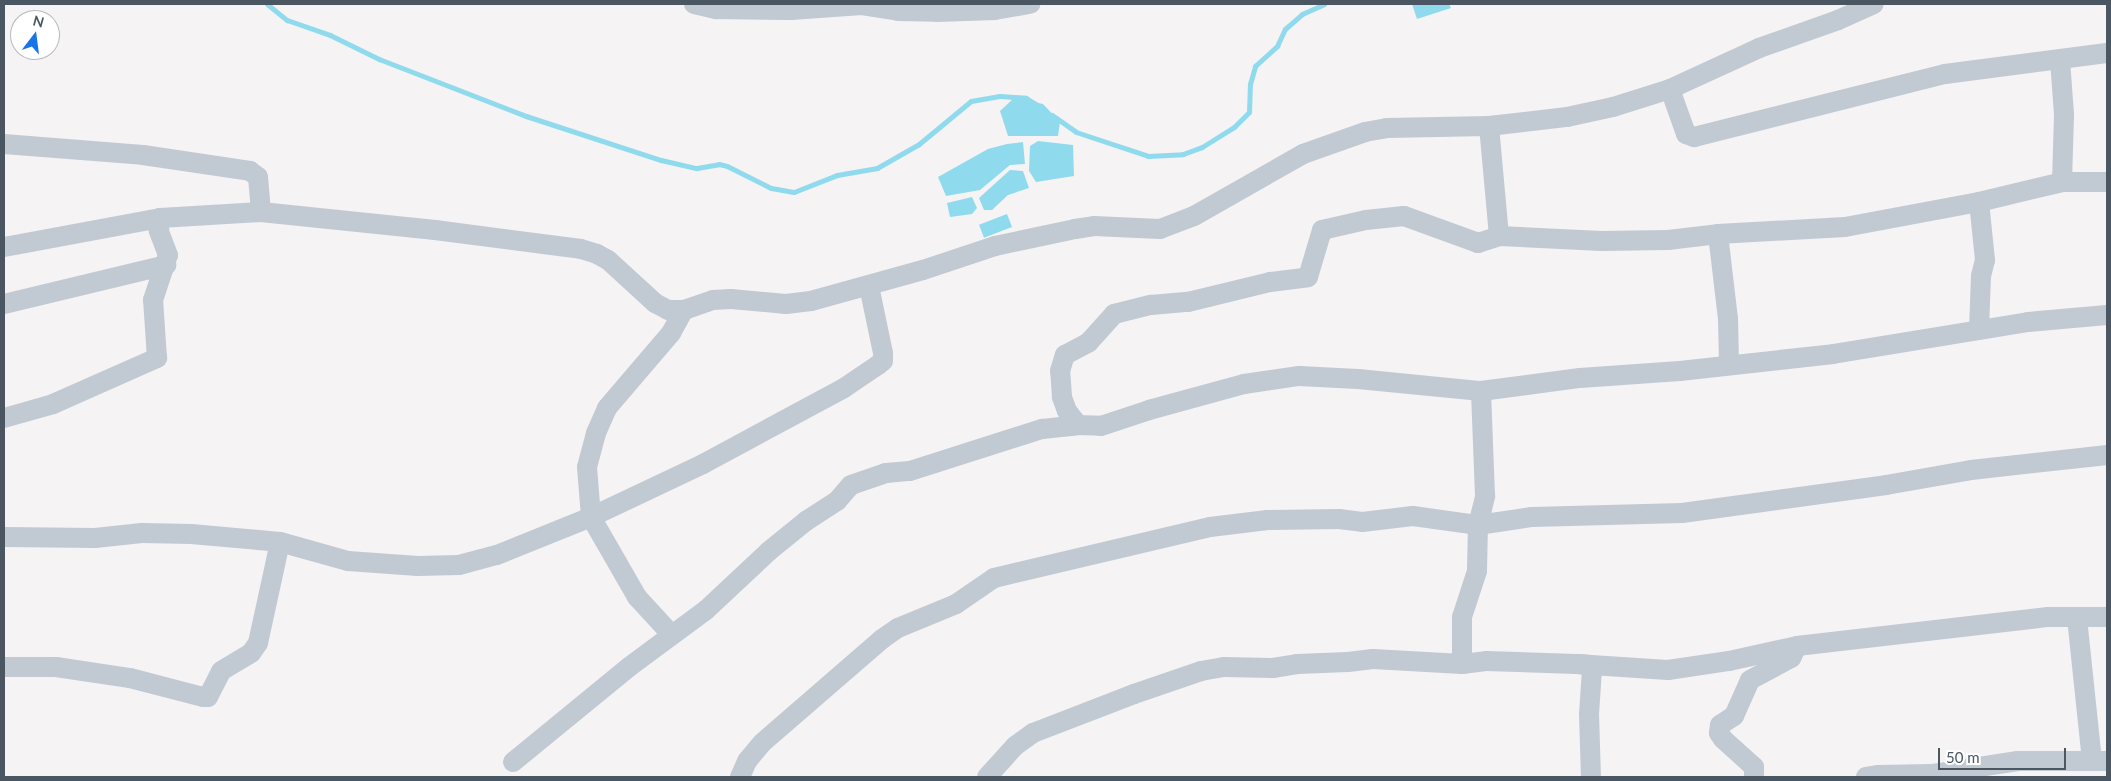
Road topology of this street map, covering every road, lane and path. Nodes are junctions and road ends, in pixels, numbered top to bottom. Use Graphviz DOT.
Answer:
graph roads {
  1 [pos="694,4"];
  2 [pos="1030,4"];
  3 [pos="1874,4"];
  4 [pos="2107,53"];
  5 [pos="2060,60"];
  6 [pos="1670,89"];
  7 [pos="1489,126"];
  8 [pos="4,144"];
  9 [pos="2062,182"];
  10 [pos="2107,182"];
  11 [pos="1979,202"];
  12 [pos="261,212"];
  13 [pos="160,218"];
  14 [pos="1718,234"];
  15 [pos="1499,236"];
  16 [pos="4,247"];
  17 [pos="166,265"];
  18 [pos="868,286"];
  19 [pos="4,304"];
  20 [pos="684,310"];
  21 [pos="2107,315"];
  22 [pos="1979,330"];
  23 [pos="1730,364"];
  24 [pos="1481,391"];
  25 [pos="4,418"];
  26 [pos="1078,425"];
  27 [pos="2107,455"];
  28 [pos="591,517"];
  29 [pos="1478,525"];
  30 [pos="4,537"];
  31 [pos="280,542"];
  32 [pos="2107,617"];
  33 [pos="2077,618"];
  34 [pos="671,634"];
  35 [pos="1797,646"];
  36 [pos="1462,664"];
  37 [pos="1576,664"];
  38 [pos="4,667"];
  39 [pos="2100,761"];
  40 [pos="514,762"];
  41 [pos="740,777"];
  42 [pos="987,777"];
  43 [pos="1591,777"];
  44 [pos="1754,777"];
  45 [pos="1866,777"];
  1 -- 2 [label="street"];
  3 -- 6 [label="street"];
  4 -- 5 [label="street"];
  5 -- 6 [label="street"];
  5 -- 9 [label="street"];
  6 -- 7 [label="street"];
  7 -- 15 [label="street"];
  7 -- 18 [label="street"];
  8 -- 12 [label="street"];
  9 -- 10 [label="street"];
  9 -- 11 [label="street"];
  11 -- 14 [label="street"];
  11 -- 22 [label="street"];
  12 -- 13 [label="street"];
  12 -- 20 [label="street"];
  13 -- 16 [label="street"];
  13 -- 17 [label="street"];
  14 -- 15 [label="street"];
  14 -- 23 [label="street"];
  15 -- 26 [label="street"];
  17 -- 19 [label="street"];
  17 -- 25 [label="street"];
  18 -- 20 [label="street"];
  18 -- 28 [label="street"];
  20 -- 28 [label="street"];
  21 -- 22 [label="street"];
  22 -- 23 [label="street"];
  23 -- 24 [label="street"];
  24 -- 26 [label="street"];
  24 -- 29 [label="street"];
  26 -- 34 [label="street"];
  27 -- 29 [label="street"];
  28 -- 31 [label="street"];
  28 -- 34 [label="street"];
  29 -- 36 [label="street"];
  29 -- 41 [label="street"];
  30 -- 31 [label="street"];
  31 -- 38 [label="street"];
  32 -- 33 [label="street"];
  33 -- 35 [label="street"];
  33 -- 39 [label="street"];
  34 -- 40 [label="street"];
  35 -- 37 [label="street"];
  35 -- 44 [label="street"];
  36 -- 37 [label="street"];
  36 -- 42 [label="street"];
  37 -- 43 [label="street"];
  39 -- 45 [label="street"];
}
